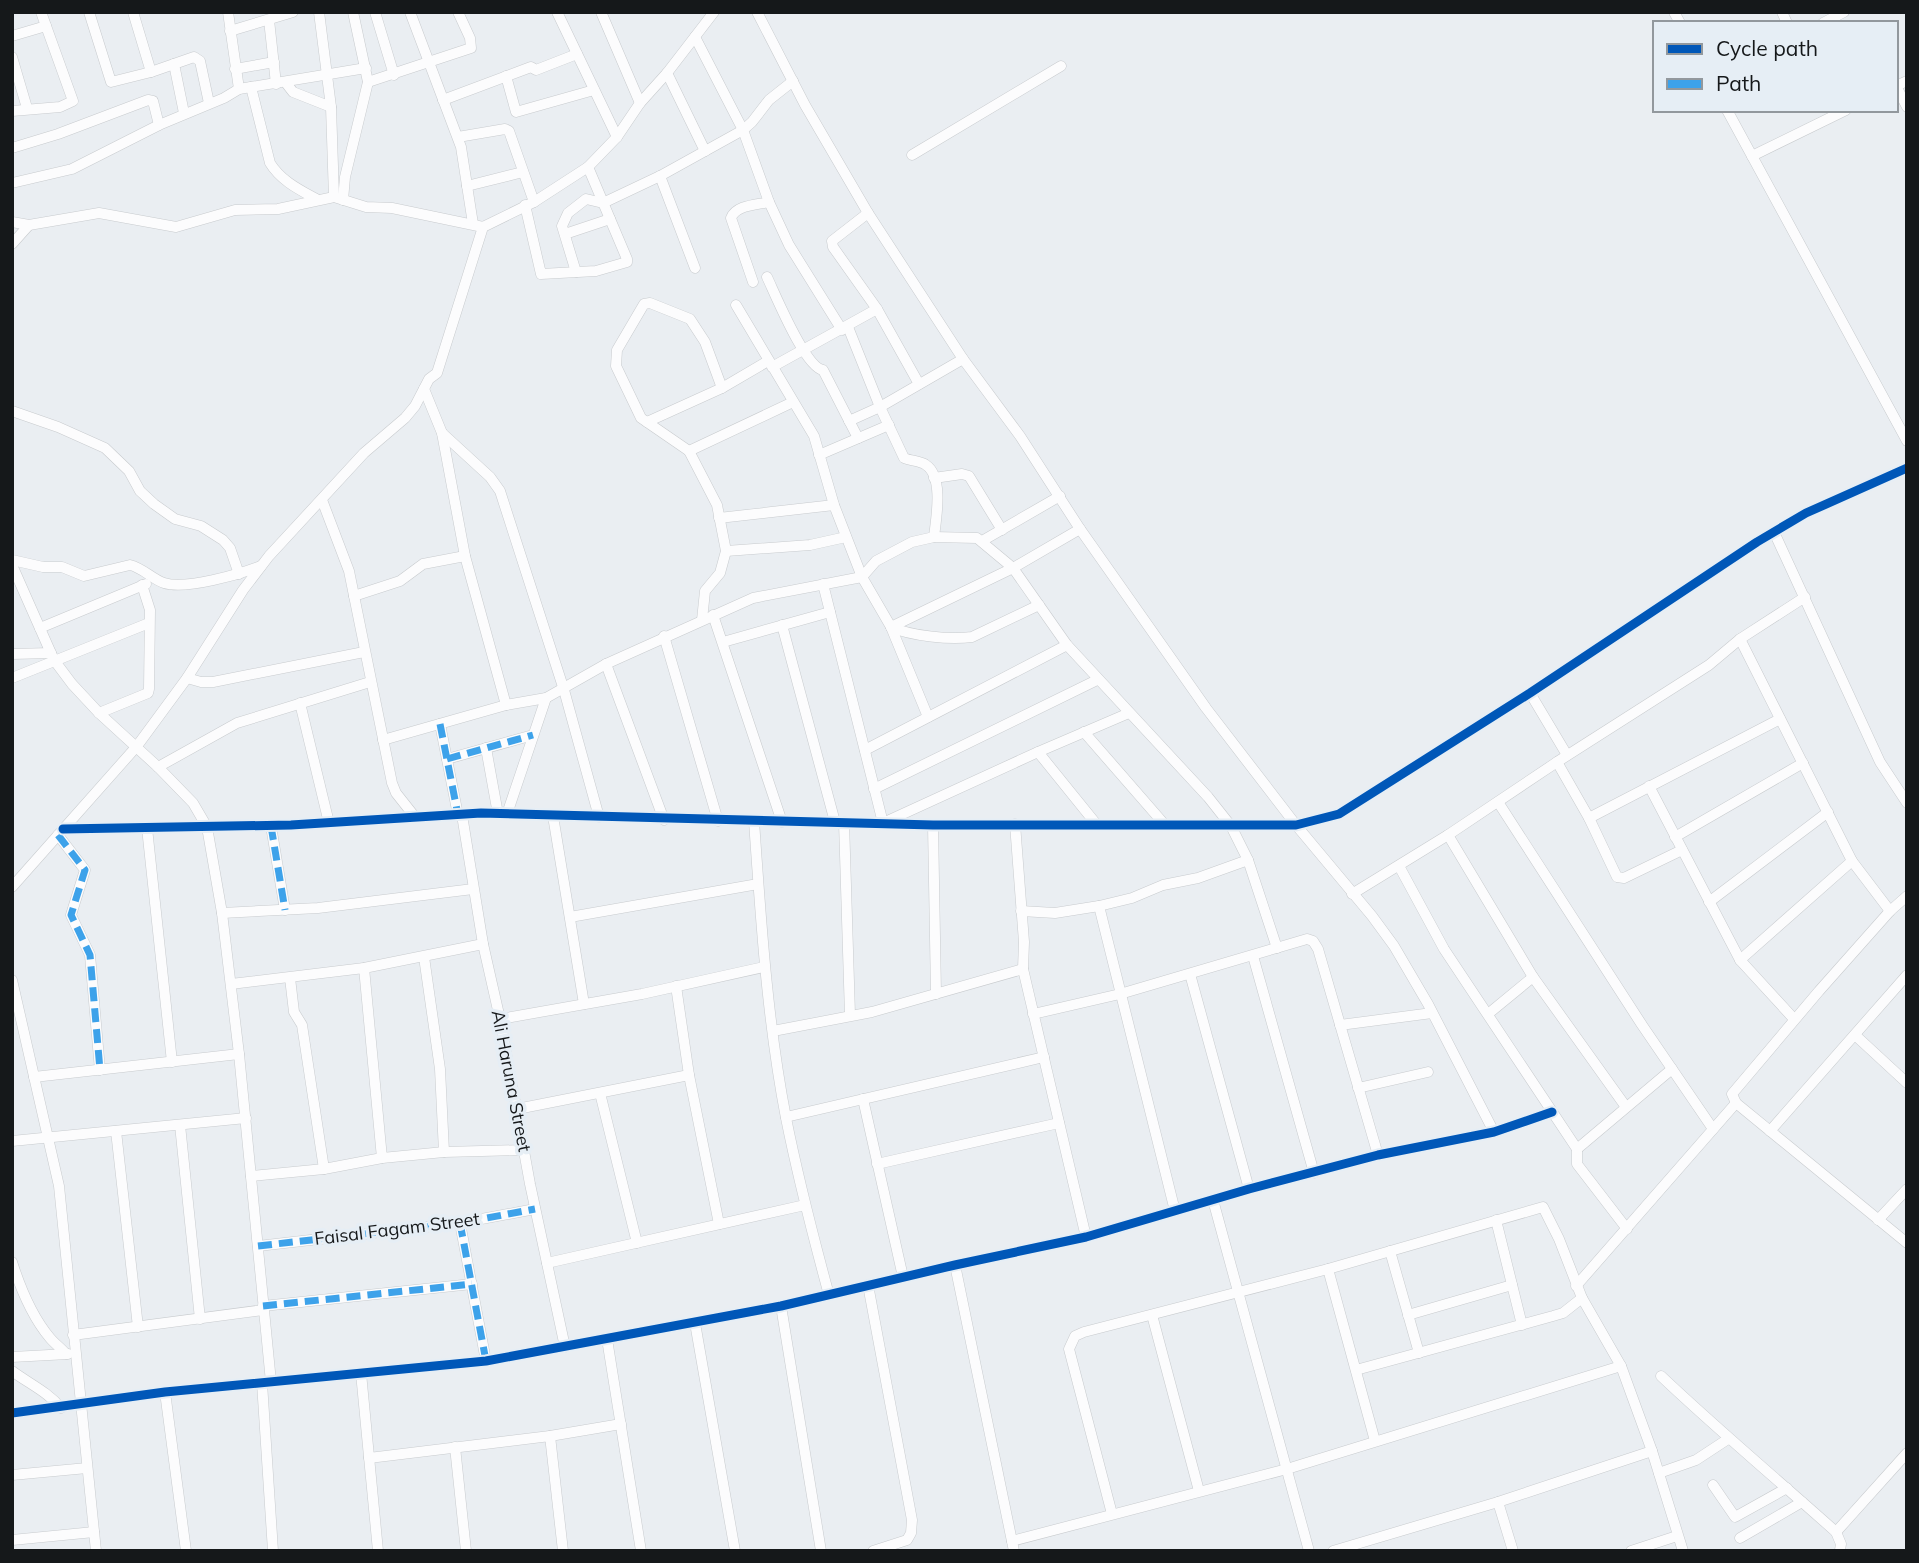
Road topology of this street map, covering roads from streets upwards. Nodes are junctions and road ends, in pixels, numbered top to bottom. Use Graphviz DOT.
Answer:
graph roads {
  1 [pos="41,12"];
  2 [pos="89,12"];
  3 [pos="133,12"];
  4 [pos="228,12"];
  5 [pos="293,12"];
  6 [pos="319,12"];
  7 [pos="354,12"];
  8 [pos="375,12"];
  9 [pos="410,12"];
  10 [pos="458,12"];
  11 [pos="557,12"];
  12 [pos="601,12"];
  13 [pos="713,12"];
  14 [pos="757,12"];
  15 [pos="1844,12"];
  16 [pos="269,20"];
  17 [pos="1827,21"];
  18 [pos="46,26"];
  19 [pos="230,31"];
  20 [pos="12,36"];
  21 [pos="695,37"];
  22 [pos="577,54"];
  23 [pos="12,57"];
  24 [pos="274,62"];
  25 [pos="429,62"];
  26 [pos="174,64"];
  27 [pos="1061,66"];
  28 [pos="366,68"];
  29 [pos="235,69"];
  30 [pos="151,72"];
  31 [pos="667,73"];
  32 [pos="394,75"];
  33 [pos="327,76"];
  34 [pos="506,76"];
  35 [pos="793,81"];
  36 [pos="368,82"];
  37 [pos="281,83"];
  38 [pos="251,87"];
  39 [pos="239,89"];
  40 [pos="594,90"];
  41 [pos="1898,90"];
  42 [pos="443,100"];
  43 [pos="209,103"];
  44 [pos="640,103"];
  45 [pos="331,107"];
  46 [pos="1907,107"];
  47 [pos="27,108"];
  48 [pos="12,111"];
  49 [pos="1728,112"];
  50 [pos="184,113"];
  51 [pos="1829,114"];
  52 [pos="159,125"];
  53 [pos="743,130"];
  54 [pos="458,137"];
  55 [pos="617,137"];
  56 [pos="12,148"];
  57 [pos="705,151"];
  58 [pos="912,155"];
  59 [pos="1752,156"];
  60 [pos="588,167"];
  61 [pos="523,172"];
  62 [pos="660,176"];
  63 [pos="12,183"];
  64 [pos="467,186"];
  65 [pos="339,198"];
  66 [pos="318,200"];
  67 [pos="769,202"];
  68 [pos="603,203"];
  69 [pos="530,204"];
  70 [pos="868,214"];
  71 [pos="610,219"];
  72 [pos="12,222"];
  73 [pos="29,225"];
  74 [pos="478,226"];
  75 [pos="565,234"];
  76 [pos="12,244"];
  77 [pos="695,268"];
  78 [pos="576,272"];
  79 [pos="767,277"];
  80 [pos="753,282"];
  81 [pos="736,305"];
  82 [pos="877,309"];
  83 [pos="845,329"];
  84 [pos="804,351"];
  85 [pos="963,359"];
  86 [pos="770,364"];
  87 [pos="430,380"];
  88 [pos="919,384"];
  89 [pos="722,388"];
  90 [pos="793,402"];
  91 [pos="880,407"];
  92 [pos="12,411"];
  93 [pos="849,421"];
  94 [pos="648,422"];
  95 [pos="889,425"];
  96 [pos="442,433"];
  97 [pos="1906,436"];
  98 [pos="858,438"];
  99 [pos="689,451"];
  100 [pos="819,455"];
  101 [pos="1907,468"];
  102 [pos="934,478"];
  103 [pos="1060,496"];
  104 [pos="322,500"];
  105 [pos="834,505"];
  106 [pos="719,517"];
  107 [pos="1080,529"];
  108 [pos="1002,530"];
  109 [pos="1774,532"];
  110 [pos="846,537"];
  111 [pos="934,537"];
  112 [pos="982,541"];
  113 [pos="726,551"];
  114 [pos="465,556"];
  115 [pos="12,562"];
  116 [pos="261,566"];
  117 [pos="1013,568"];
  118 [pos="239,574"];
  119 [pos="862,577"];
  120 [pos="156,579"];
  121 [pos="823,584"];
  122 [pos="142,585"];
  123 [pos="354,596"];
  124 [pos="1805,597"];
  125 [pos="1039,605"];
  126 [pos="830,612"];
  127 [pos="713,615"];
  128 [pos="702,620"];
  129 [pos="149,623"];
  130 [pos="782,625"];
  131 [pos="891,627"];
  132 [pos="40,628"];
  133 [pos="664,636"];
  134 [pos="1740,639"];
  135 [pos="723,642"];
  136 [pos="1067,645"];
  137 [pos="365,652"];
  138 [pos="12,654"];
  139 [pos="53,657"];
  140 [pos="606,664"];
  141 [pos="12,678"];
  142 [pos="187,678"];
  143 [pos="1097,680"];
  144 [pos="370,682"];
  145 [pos="564,690"];
  146 [pos="1530,693"];
  147 [pos="546,698"];
  148 [pos="300,704"];
  149 [pos="506,705"];
  150 [pos="99,713"];
  151 [pos="1129,713"];
  152 [pos="928,717"];
  153 [pos="1780,719"];
  154 [pos="440,723"];
  155 [pos="1084,732"];
  156 [pos="533,736"];
  157 [pos="383,740"];
  158 [pos="137,746"];
  159 [pos="486,748"];
  160 [pos="864,750"];
  161 [pos="1038,752"];
  162 [pos="1567,755"];
  163 [pos="447,759"];
  164 [pos="1557,762"];
  165 [pos="1802,763"];
  166 [pos="159,767"];
  167 [pos="1649,786"];
  168 [pos="874,789"];
  169 [pos="1498,802"];
  170 [pos="1907,803"];
  171 [pos="1828,812"];
  172 [pos="503,814"];
  173 [pos="460,815"];
  174 [pos="553,816"];
  175 [pos="415,817"];
  176 [pos="599,817"];
  177 [pos="1589,818"];
  178 [pos="664,820"];
  179 [pos="718,821"];
  180 [pos="754,821"];
  181 [pos="782,822"];
  182 [pos="840,822"];
  183 [pos="329,823"];
  184 [pos="883,823"];
  185 [pos="1015,824"];
  186 [pos="933,825"];
  187 [pos="1097,825"];
  188 [pos="1165,825"];
  189 [pos="1231,825"];
  190 [pos="1296,825"];
  191 [pos="271,826"];
  192 [pos="207,827"];
  193 [pos="147,828"];
  194 [pos="61,832"];
  195 [pos="1448,835"];
  196 [pos="1675,837"];
  197 [pos="1682,850"];
  198 [pos="1248,860"];
  199 [pos="1852,861"];
  200 [pos="1399,866"];
  201 [pos="758,884"];
  202 [pos="13,885"];
  203 [pos="473,889"];
  204 [pos="1352,894"];
  205 [pos="1907,896"];
  206 [pos="1709,902"];
  207 [pos="1098,906"];
  208 [pos="285,910"];
  209 [pos="1021,911"];
  210 [pos="1890,911"];
  211 [pos="222,913"];
  212 [pos="570,917"];
  213 [pos="482,944"];
  214 [pos="1276,948"];
  215 [pos="1253,956"];
  216 [pos="424,957"];
  217 [pos="1740,960"];
  218 [pos="764,967"];
  219 [pos="365,968"];
  220 [pos="1023,968"];
  221 [pos="1190,974"];
  222 [pos="1532,977"];
  223 [pos="290,978"];
  224 [pos="1906,979"];
  225 [pos="12,980"];
  226 [pos="231,984"];
  227 [pos="676,986"];
  228 [pos="936,994"];
  229 [pos="1120,994"];
  230 [pos="584,1004"];
  231 [pos="1432,1013"];
  232 [pos="1033,1014"];
  233 [pos="1488,1014"];
  234 [pos="850,1015"];
  235 [pos="500,1019"];
  236 [pos="1794,1019"];
  237 [pos="1340,1025"];
  238 [pos="773,1031"];
  239 [pos="24,1034"];
  240 [pos="1855,1035"];
  241 [pos="12,1037"];
  242 [pos="239,1054"];
  243 [pos="1044,1057"];
  244 [pos="172,1062"];
  245 [pos="1672,1069"];
  246 [pos="100,1070"];
  247 [pos="1428,1072"];
  248 [pos="689,1075"];
  249 [pos="34,1077"];
  250 [pos="1907,1083"];
  251 [pos="1358,1088"];
  252 [pos="600,1093"];
  253 [pos="863,1099"];
  254 [pos="1736,1103"];
  255 [pos="1626,1107"];
  256 [pos="517,1109"];
  257 [pos="1552,1112"];
  258 [pos="786,1117"];
  259 [pos="246,1118"];
  260 [pos="1059,1124"];
  261 [pos="180,1125"];
  262 [pos="1713,1129"];
  263 [pos="116,1131"];
  264 [pos="1770,1131"];
  265 [pos="1494,1132"];
  266 [pos="48,1137"];
  267 [pos="12,1141"];
  268 [pos="1577,1149"];
  269 [pos="524,1150"];
  270 [pos="444,1153"];
  271 [pos="1378,1155"];
  272 [pos="382,1158"];
  273 [pos="877,1164"];
  274 [pos="324,1169"];
  275 [pos="1314,1173"];
  276 [pos="251,1176"];
  277 [pos="1249,1189"];
  278 [pos="1907,1189"];
  279 [pos="1213,1200"];
  280 [pos="805,1205"];
  281 [pos="536,1209"];
  282 [pos="1175,1211"];
  283 [pos="1496,1220"];
  284 [pos="1878,1220"];
  285 [pos="460,1223"];
  286 [pos="719,1224"];
  287 [pos="1627,1229"];
  288 [pos="1086,1237"];
  289 [pos="637,1243"];
  290 [pos="1907,1243"];
  291 [pos="258,1246"];
  292 [pos="1390,1251"];
  293 [pos="12,1262"];
  294 [pos="547,1263"];
  295 [pos="955,1265"];
  296 [pos="1328,1269"];
  297 [pos="903,1277"];
  298 [pos="472,1284"];
  299 [pos="1512,1284"];
  300 [pos="868,1285"];
  301 [pos="1576,1286"];
  302 [pos="1239,1292"];
  303 [pos="829,1294"];
  304 [pos="1582,1298"];
  305 [pos="781,1306"];
  306 [pos="263,1308"];
  307 [pos="1152,1315"];
  308 [pos="1408,1315"];
  309 [pos="200,1319"];
  310 [pos="695,1323"];
  311 [pos="1522,1325"];
  312 [pos="138,1327"];
  313 [pos="74,1335"];
  314 [pos="607,1339"];
  315 [pos="565,1348"];
  316 [pos="1419,1353"];
  317 [pos="71,1354"];
  318 [pos="12,1357"];
  319 [pos="486,1361"];
  320 [pos="1621,1366"];
  321 [pos="1356,1370"];
  322 [pos="12,1371"];
  323 [pos="361,1373"];
  324 [pos="1661,1376"];
  325 [pos="267,1383"];
  326 [pos="165,1392"];
  327 [pos="80,1406"];
  328 [pos="61,1408"];
  329 [pos="12,1413"];
  330 [pos="621,1424"];
  331 [pos="550,1436"];
  332 [pos="1728,1439"];
  333 [pos="1375,1441"];
  334 [pos="455,1447"];
  335 [pos="1652,1451"];
  336 [pos="369,1458"];
  337 [pos="1905,1459"];
  338 [pos="87,1468"];
  339 [pos="1287,1469"];
  340 [pos="1659,1473"];
  341 [pos="12,1475"];
  342 [pos="1713,1485"];
  343 [pos="1787,1488"];
  344 [pos="1199,1491"];
  345 [pos="1498,1502"];
  346 [pos="1802,1502"];
  347 [pos="1112,1514"];
  348 [pos="94,1532"];
  349 [pos="1836,1532"];
  350 [pos="1677,1536"];
  351 [pos="1740,1538"];
  352 [pos="12,1540"];
  353 [pos="1013,1546"];
  354 [pos="1336,1550"];
  355 [pos="1839,1550"];
  356 [pos="96,1551"];
  357 [pos="187,1551"];
  358 [pos="274,1551"];
  359 [pos="378,1551"];
  360 [pos="466,1551"];
  361 [pos="563,1551"];
  362 [pos="641,1551"];
  363 [pos="735,1551"];
  364 [pos="821,1551"];
  365 [pos="873,1551"];
  366 [pos="1309,1551"];
  367 [pos="1513,1551"];
  368 [pos="1631,1551"];
  369 [pos="1683,1551"];
  1 -- 18 [label="street"];
  2 -- 30 [label="street"];
  3 -- 30 [label="street"];
  4 -- 19 [label="street"];
  5 -- 16 [label="street"];
  6 -- 33 [label="street"];
  7 -- 28 [label="street"];
  8 -- 32 [label="street"];
  9 -- 25 [label="street"];
  10 -- 25 [label="street"];
  11 -- 22 [label="street"];
  12 -- 44 [label="street"];
  13 -- 21 [label="street"];
  14 -- 35 [label="street"];
  15 -- 17 [label="street"];
  16 -- 19 [label="street"];
  16 -- 24 [label="street"];
  18 -- 20 [label="street"];
  18 -- 47 [label="street"];
  19 -- 29 [label="street"];
  21 -- 31 [label="street"];
  21 -- 53 [label="street"];
  22 -- 34 [label="street"];
  22 -- 40 [label="street"];
  23 -- 47 [label="street"];
  24 -- 29 [label="street"];
  24 -- 37 [label="street"];
  25 -- 32 [label="street"];
  25 -- 42 [label="street"];
  26 -- 30 [label="street"];
  26 -- 43 [label="street"];
  26 -- 50 [label="street"];
  27 -- 58 [label="street"];
  28 -- 33 [label="street"];
  28 -- 36 [label="street"];
  29 -- 39 [label="street"];
  31 -- 44 [label="street"];
  31 -- 57 [label="street"];
  32 -- 36 [label="street"];
  33 -- 37 [label="street"];
  33 -- 45 [label="street"];
  34 -- 40 [label="street"];
  34 -- 42 [label="street"];
  35 -- 53 [label="street"];
  35 -- 70 [label="street"];
  36 -- 65 [label="street"];
  37 -- 38 [label="street"];
  37 -- 45 [label="street"];
  38 -- 39 [label="street"];
  38 -- 66 [label="street"];
  39 -- 43 [label="street"];
  40 -- 55 [label="street"];
  41 -- 46 [label="street"];
  42 -- 54 [label="street"];
  43 -- 50 [label="street"];
  44 -- 55 [label="street"];
  45 -- 65 [label="street"];
  47 -- 48 [label="street"];
  49 -- 59 [label="street"];
  50 -- 52 [label="street"];
  51 -- 59 [label="street"];
  52 -- 56 [label="street"];
  52 -- 63 [label="street"];
  53 -- 57 [label="street"];
  53 -- 67 [label="street"];
  54 -- 61 [label="street"];
  54 -- 64 [label="street"];
  55 -- 60 [label="street"];
  57 -- 62 [label="street"];
  59 -- 97 [label="street"];
  60 -- 68 [label="street"];
  60 -- 69 [label="street"];
  61 -- 64 [label="street"];
  61 -- 69 [label="street"];
  62 -- 68 [label="street"];
  62 -- 77 [label="street"];
  64 -- 74 [label="street"];
  65 -- 66 [label="street"];
  65 -- 74 [label="street"];
  66 -- 73 [label="street"];
  67 -- 80 [label="street"];
  67 -- 83 [label="street"];
  68 -- 71 [label="street"];
  68 -- 75 [label="street"];
  69 -- 74 [label="street"];
  69 -- 78 [label="street"];
  70 -- 82 [label="street"];
  70 -- 85 [label="street"];
  71 -- 75 [label="street"];
  71 -- 78 [label="street"];
  72 -- 73 [label="street"];
  73 -- 76 [label="street"];
  74 -- 87 [label="street"];
  75 -- 78 [label="street"];
  79 -- 84 [label="street"];
  81 -- 86 [label="street"];
  82 -- 83 [label="street"];
  82 -- 88 [label="street"];
  83 -- 84 [label="street"];
  83 -- 91 [label="street"];
  84 -- 86 [label="street"];
  84 -- 93 [label="street"];
  85 -- 88 [label="street"];
  85 -- 103 [label="street"];
  86 -- 89 [label="street"];
  86 -- 90 [label="street"];
  87 -- 96 [label="street"];
  87 -- 104 [label="street"];
  88 -- 91 [label="street"];
  89 -- 94 [label="street"];
  89 -- 94 [label="street"];
  90 -- 99 [label="street"];
  90 -- 100 [label="street"];
  91 -- 93 [label="street"];
  91 -- 95 [label="street"];
  92 -- 118 [label="street"];
  93 -- 98 [label="street"];
  94 -- 99 [label="street"];
  95 -- 98 [label="street"];
  95 -- 102 [label="street"];
  96 -- 114 [label="street"];
  96 -- 145 [label="street"];
  98 -- 100 [label="street"];
  99 -- 106 [label="street"];
  100 -- 105 [label="street"];
  101 -- 109 [label="street"];
  102 -- 108 [label="street"];
  102 -- 111 [label="street"];
  103 -- 107 [label="street"];
  103 -- 108 [label="street"];
  104 -- 116 [label="street"];
  104 -- 123 [label="street"];
  105 -- 106 [label="street"];
  105 -- 110 [label="street"];
  106 -- 113 [label="street"];
  107 -- 117 [label="street"];
  107 -- 190 [label="street"];
  108 -- 112 [label="street"];
  109 -- 124 [label="street"];
  109 -- 146 [label="street"];
  110 -- 113 [label="street"];
  110 -- 119 [label="street"];
  111 -- 112 [label="street"];
  111 -- 119 [label="street"];
  112 -- 117 [label="street"];
  113 -- 128 [label="street"];
  114 -- 123 [label="street"];
  114 -- 149 [label="street"];
  115 -- 120 [label="street"];
  115 -- 132 [label="street"];
  116 -- 118 [label="street"];
  116 -- 142 [label="street"];
  117 -- 125 [label="street"];
  117 -- 131 [label="street"];
  118 -- 120 [label="street"];
  119 -- 121 [label="street"];
  119 -- 131 [label="street"];
  120 -- 122 [label="street"];
  121 -- 126 [label="street"];
  121 -- 127 [label="street"];
  122 -- 129 [label="street"];
  122 -- 132 [label="street"];
  123 -- 137 [label="street"];
  124 -- 134 [label="street"];
  124 -- 170 [label="street"];
  125 -- 131 [label="street"];
  125 -- 136 [label="street"];
  126 -- 130 [label="street"];
  126 -- 160 [label="street"];
  127 -- 128 [label="street"];
  127 -- 135 [label="street"];
  128 -- 133 [label="street"];
  129 -- 139 [label="street"];
  129 -- 150 [label="street"];
  130 -- 135 [label="street"];
  130 -- 182 [label="street"];
  131 -- 152 [label="street"];
  132 -- 139 [label="street"];
  133 -- 140 [label="street"];
  133 -- 179 [label="street"];
  134 -- 153 [label="street"];
  134 -- 162 [label="street"];
  135 -- 181 [label="street"];
  136 -- 143 [label="street"];
  136 -- 152 [label="street"];
  137 -- 142 [label="street"];
  137 -- 144 [label="street"];
  138 -- 139 [label="street"];
  139 -- 141 [label="street"];
  139 -- 150 [label="street"];
  140 -- 145 [label="street"];
  140 -- 178 [label="street"];
  142 -- 158 [label="street"];
  143 -- 151 [label="street"];
  143 -- 168 [label="street"];
  144 -- 148 [label="street"];
  144 -- 157 [label="street"];
  145 -- 147 [label="street"];
  145 -- 176 [label="street"];
  146 -- 162 [label="street"];
  146 -- 190 [label="street"];
  147 -- 149 [label="street"];
  147 -- 156 [label="street"];
  148 -- 166 [label="street"];
  148 -- 183 [label="street"];
  149 -- 154 [label="street"];
  150 -- 158 [label="street"];
  151 -- 155 [label="street"];
  151 -- 189 [label="street"];
  152 -- 160 [label="street"];
  153 -- 165 [label="street"];
  153 -- 167 [label="street"];
  154 -- 157 [label="street"];
  154 -- 163 [label="street, Ali Haruna Street"];
  155 -- 161 [label="street"];
  155 -- 188 [label="street"];
  156 -- 159 [label="street"];
  156 -- 172 [label="street"];
  157 -- 175 [label="street"];
  158 -- 166 [label="street"];
  158 -- 194 [label="street"];
  159 -- 163 [label="street"];
  159 -- 172 [label="street"];
  160 -- 168 [label="street"];
  161 -- 184 [label="street"];
  161 -- 187 [label="street"];
  162 -- 164 [label="street"];
  163 -- 173 [label="street, Ali Haruna Street"];
  164 -- 169 [label="street"];
  164 -- 177 [label="street"];
  165 -- 171 [label="street"];
  165 -- 196 [label="street"];
  166 -- 192 [label="street"];
  167 -- 177 [label="street"];
  167 -- 196 [label="street"];
  168 -- 184 [label="street"];
  169 -- 195 [label="street"];
  169 -- 245 [label="street"];
  171 -- 199 [label="street"];
  171 -- 206 [label="street"];
  172 -- 173 [label="street"];
  172 -- 174 [label="street"];
  173 -- 175 [label="street"];
  173 -- 203 [label="street, Ali Haruna Street"];
  174 -- 176 [label="street"];
  174 -- 212 [label="street"];
  175 -- 183 [label="street"];
  176 -- 178 [label="street"];
  177 -- 197 [label="street"];
  178 -- 179 [label="street"];
  179 -- 180 [label="street"];
  180 -- 181 [label="street"];
  180 -- 201 [label="street"];
  181 -- 182 [label="street"];
  182 -- 184 [label="street"];
  182 -- 234 [label="street"];
  183 -- 191 [label="street"];
  184 -- 186 [label="street"];
  185 -- 186 [label="street"];
  185 -- 187 [label="street"];
  185 -- 209 [label="street"];
  186 -- 228 [label="street"];
  187 -- 188 [label="street"];
  188 -- 189 [label="street"];
  189 -- 190 [label="street"];
  189 -- 198 [label="street"];
  190 -- 204 [label="street"];
  191 -- 192 [label="street"];
  191 -- 208 [label="street"];
  192 -- 193 [label="street"];
  192 -- 211 [label="street"];
  193 -- 194 [label="street"];
  193 -- 244 [label="street"];
  194 -- 202 [label="street"];
  194 -- 246 [label="street"];
  195 -- 200 [label="street"];
  195 -- 222 [label="street"];
  196 -- 197 [label="street"];
  197 -- 206 [label="street"];
  198 -- 207 [label="street"];
  198 -- 214 [label="street"];
  199 -- 210 [label="street"];
  199 -- 217 [label="street"];
  200 -- 204 [label="street"];
  200 -- 233 [label="street"];
  201 -- 212 [label="street"];
  201 -- 218 [label="street"];
  203 -- 208 [label="street"];
  203 -- 213 [label="street, Ali Haruna Street"];
  204 -- 231 [label="street"];
  205 -- 210 [label="street"];
  206 -- 217 [label="street"];
  207 -- 209 [label="street"];
  207 -- 229 [label="street"];
  208 -- 211 [label="street"];
  209 -- 220 [label="street"];
  210 -- 236 [label="street"];
  211 -- 226 [label="street"];
  212 -- 230 [label="street"];
  213 -- 216 [label="street"];
  213 -- 235 [label="street, Ali Haruna Street"];
  214 -- 215 [label="street"];
  214 -- 237 [label="street"];
  215 -- 221 [label="street"];
  215 -- 275 [label="street"];
  216 -- 219 [label="street"];
  216 -- 270 [label="street"];
  217 -- 236 [label="street"];
  218 -- 227 [label="street"];
  218 -- 238 [label="street"];
  219 -- 223 [label="street"];
  219 -- 272 [label="street"];
  220 -- 228 [label="street"];
  220 -- 232 [label="street"];
  221 -- 229 [label="street"];
  221 -- 277 [label="street"];
  222 -- 233 [label="street"];
  222 -- 255 [label="street"];
  223 -- 226 [label="street"];
  223 -- 274 [label="street"];
  224 -- 240 [label="street"];
  225 -- 239 [label="street"];
  226 -- 242 [label="street"];
  227 -- 230 [label="street"];
  227 -- 248 [label="street"];
  228 -- 234 [label="street"];
  229 -- 232 [label="street"];
  229 -- 282 [label="street"];
  230 -- 235 [label="street"];
  231 -- 237 [label="street"];
  231 -- 265 [label="street"];
  232 -- 243 [label="street"];
  233 -- 257 [label="street"];
  234 -- 238 [label="street"];
  235 -- 256 [label="street, Ali Haruna Street"];
  236 -- 254 [label="street"];
  237 -- 251 [label="street"];
  238 -- 258 [label="street"];
  239 -- 241 [label="street"];
  239 -- 249 [label="street"];
  240 -- 250 [label="street"];
  240 -- 264 [label="street"];
  242 -- 244 [label="street"];
  242 -- 259 [label="street"];
  243 -- 253 [label="street"];
  243 -- 260 [label="street"];
  244 -- 246 [label="street"];
  245 -- 255 [label="street"];
  245 -- 262 [label="street"];
  246 -- 249 [label="street"];
  247 -- 251 [label="street"];
  248 -- 252 [label="street"];
  248 -- 286 [label="street"];
  249 -- 266 [label="street"];
  251 -- 271 [label="street"];
  252 -- 256 [label="street"];
  252 -- 289 [label="street"];
  253 -- 258 [label="street"];
  253 -- 273 [label="street"];
  254 -- 262 [label="street"];
  254 -- 264 [label="street"];
  255 -- 268 [label="street"];
  256 -- 269 [label="street, Ali Haruna Street"];
  257 -- 265 [label="street"];
  257 -- 268 [label="street"];
  258 -- 280 [label="street"];
  259 -- 261 [label="street"];
  259 -- 276 [label="street"];
  260 -- 273 [label="street"];
  260 -- 288 [label="street"];
  261 -- 263 [label="street"];
  261 -- 309 [label="street"];
  262 -- 287 [label="street"];
  263 -- 266 [label="street"];
  263 -- 312 [label="street"];
  264 -- 284 [label="street"];
  265 -- 271 [label="street"];
  266 -- 267 [label="street"];
  266 -- 313 [label="street"];
  268 -- 287 [label="street"];
  269 -- 270 [label="street"];
  269 -- 281 [label="street, Ali Haruna Street"];
  270 -- 272 [label="street"];
  271 -- 275 [label="street"];
  272 -- 274 [label="street"];
  273 -- 297 [label="street"];
  274 -- 276 [label="street"];
  275 -- 277 [label="street"];
  276 -- 291 [label="street"];
  277 -- 279 [label="street"];
  278 -- 284 [label="street"];
  279 -- 282 [label="street"];
  279 -- 302 [label="street"];
  280 -- 286 [label="street"];
  280 -- 303 [label="street"];
  281 -- 285 [label="street, Faisal Fagam Street"];
  281 -- 294 [label="street, Ali Haruna Street"];
  282 -- 288 [label="street"];
  283 -- 292 [label="street"];
  283 -- 299 [label="street"];
  283 -- 301 [label="street"];
  284 -- 290 [label="street"];
  285 -- 291 [label="street, Faisal Fagam Street"];
  285 -- 298 [label="street"];
  286 -- 289 [label="street"];
  287 -- 301 [label="street"];
  288 -- 295 [label="street"];
  289 -- 294 [label="street"];
  291 -- 306 [label="street"];
  292 -- 296 [label="street"];
  292 -- 308 [label="street"];
  293 -- 317 [label="street"];
  294 -- 315 [label="street, Ali Haruna Street"];
  295 -- 297 [label="street"];
  295 -- 353 [label="street"];
  296 -- 302 [label="street"];
  296 -- 321 [label="street"];
  297 -- 300 [label="street"];
  298 -- 306 [label="street"];
  298 -- 319 [label="street"];
  299 -- 308 [label="street"];
  299 -- 311 [label="street"];
  300 -- 303 [label="street"];
  300 -- 365 [label="street"];
  301 -- 304 [label="street"];
  302 -- 307 [label="street"];
  302 -- 339 [label="street"];
  303 -- 305 [label="street"];
  304 -- 311 [label="street"];
  304 -- 320 [label="street"];
  305 -- 310 [label="street"];
  305 -- 364 [label="street"];
  306 -- 309 [label="street"];
  306 -- 325 [label="street"];
  307 -- 344 [label="street"];
  307 -- 347 [label="street"];
  308 -- 316 [label="street"];
  309 -- 312 [label="street"];
  310 -- 314 [label="street"];
  310 -- 363 [label="street"];
  311 -- 316 [label="street"];
  312 -- 313 [label="street"];
  313 -- 317 [label="street"];
  314 -- 315 [label="street"];
  314 -- 330 [label="street"];
  315 -- 319 [label="street"];
  316 -- 321 [label="street"];
  317 -- 318 [label="street"];
  317 -- 327 [label="street"];
  319 -- 323 [label="street"];
  320 -- 333 [label="street"];
  320 -- 335 [label="street"];
  321 -- 333 [label="street"];
  322 -- 328 [label="street"];
  323 -- 325 [label="street"];
  323 -- 336 [label="street"];
  324 -- 332 [label="street"];
  325 -- 326 [label="street"];
  325 -- 358 [label="street"];
  326 -- 327 [label="street"];
  326 -- 357 [label="street"];
  327 -- 328 [label="street"];
  327 -- 338 [label="street"];
  328 -- 329 [label="street"];
  330 -- 331 [label="street"];
  330 -- 362 [label="street"];
  331 -- 334 [label="street"];
  331 -- 361 [label="street"];
  332 -- 340 [label="street"];
  332 -- 343 [label="street"];
  333 -- 339 [label="street"];
  334 -- 336 [label="street"];
  334 -- 360 [label="street"];
  335 -- 340 [label="street"];
  335 -- 345 [label="street"];
  336 -- 359 [label="street"];
  337 -- 349 [label="street"];
  338 -- 341 [label="street"];
  338 -- 348 [label="street"];
  339 -- 344 [label="street"];
  339 -- 366 [label="street"];
  340 -- 350 [label="street"];
  342 -- 343 [label="street"];
  343 -- 346 [label="street"];
  344 -- 347 [label="street"];
  345 -- 354 [label="street"];
  345 -- 367 [label="street"];
  346 -- 349 [label="street"];
  346 -- 351 [label="street"];
  347 -- 353 [label="street"];
  348 -- 352 [label="street"];
  348 -- 356 [label="street"];
  349 -- 355 [label="street"];
  350 -- 368 [label="street"];
  350 -- 369 [label="street"];
}
